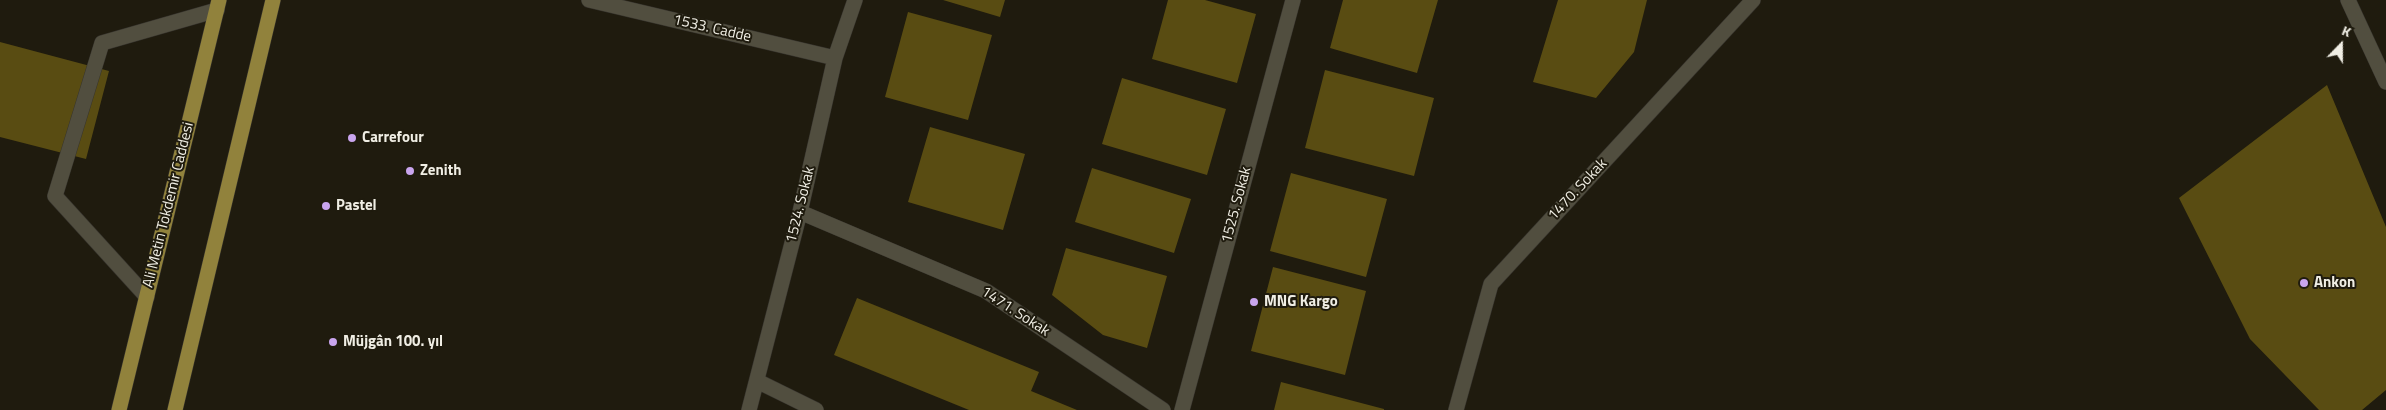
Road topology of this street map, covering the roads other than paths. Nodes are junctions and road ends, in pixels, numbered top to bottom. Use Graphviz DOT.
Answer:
graph roads {
  1 [pos="273,0"];
  2 [pos="589,0"];
  3 [pos="856,0"];
  4 [pos="1293,0"];
  5 [pos="1753,0"];
  6 [pos="2348,0"];
  7 [pos="218,5"];
  8 [pos="835,58"];
  9 [pos="2386,82"];
  10 [pos="800,212"];
  11 [pos="146,298"];
  12 [pos="757,381"];
  13 [pos="119,410"];
  14 [pos="175,410"];
  15 [pos="749,410"];
  16 [pos="816,410"];
  17 [pos="1163,410"];
  18 [pos="1182,410"];
  19 [pos="1456,410"];
  1 -- 14 [label="main road"];
  2 -- 8 [label="street, 1533. Cadde"];
  3 -- 8 [label="street, 1524. Sokak"];
  4 -- 18 [label="street, 1525. Sokak"];
  5 -- 19 [label="street, 1470. Sokak"];
  6 -- 9 [label="street"];
  7 -- 11 [label="main road, Ali Metin Tokdemir Caddesi"];
  7 -- 11 [label="street"];
  8 -- 10 [label="street, 1524. Sokak"];
  10 -- 12 [label="street, 1524. Sokak"];
  10 -- 17 [label="street, 1471. Sokak"];
  11 -- 13 [label="main road, Ali Metin Tokdemir Caddesi"];
  12 -- 15 [label="street, 1524. Sokak"];
  12 -- 16 [label="street"];
}
